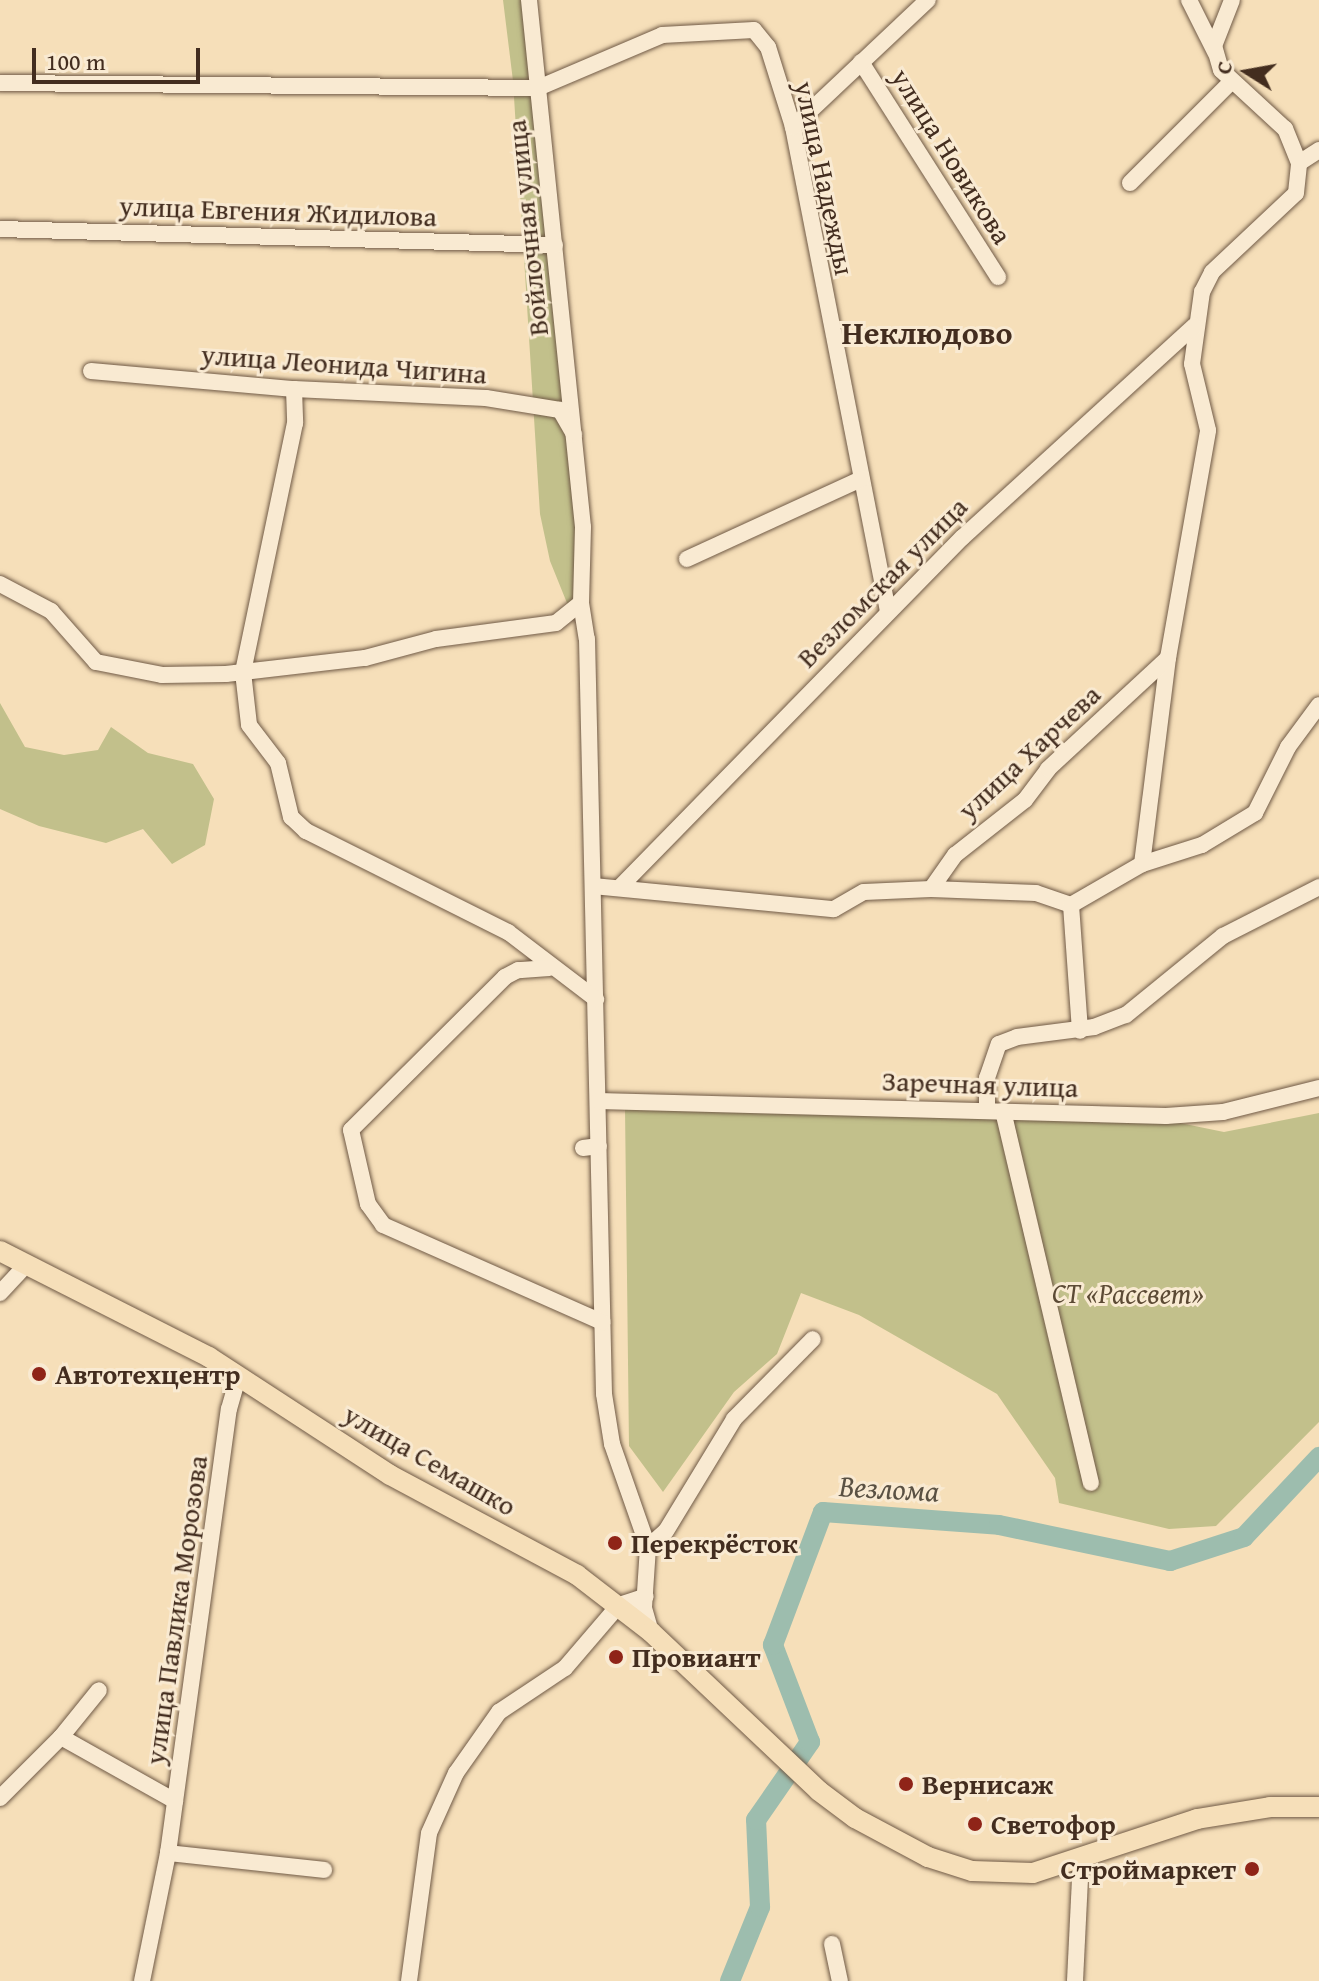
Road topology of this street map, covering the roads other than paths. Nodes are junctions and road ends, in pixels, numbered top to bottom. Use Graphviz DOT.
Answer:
graph roads {
  1 [pos="928,0"];
  2 [pos="1189,0"];
  3 [pos="1232,0"];
  4 [pos="529,5"];
  5 [pos="1198,8"];
  6 [pos="1217,57"];
  7 [pos="861,62"];
  8 [pos="1232,81"];
  9 [pos="0,83"];
  10 [pos="538,88"];
  11 [pos="793,127"];
  12 [pos="1319,150"];
  13 [pos="1299,163"];
  14 [pos="1130,183"];
  15 [pos="0,229"];
  16 [pos="555,245"];
  17 [pos="998,277"];
  18 [pos="1194,326"];
  19 [pos="91,371"];
  20 [pos="294,389"];
  21 [pos="577,439"];
  22 [pos="861,479"];
  23 [pos="687,559"];
  24 [pos="0,584"];
  25 [pos="581,603"];
  26 [pos="888,611"];
  27 [pos="1168,658"];
  28 [pos="243,672"];
  29 [pos="1319,705"];
  30 [pos="1142,864"];
  31 [pos="593,886"];
  32 [pos="1319,887"];
  33 [pos="619,888"];
  34 [pos="931,889"];
  35 [pos="1071,905"];
  36 [pos="549,968"];
  37 [pos="596,999"];
  38 [pos="1080,1031"];
  39 [pos="1319,1088"];
  40 [pos="598,1101"];
  41 [pos="995,1110"];
  42 [pos="0,1251"];
  43 [pos="27,1264"];
  44 [pos="0,1293"];
  45 [pos="602,1322"];
  46 [pos="813,1339"];
  47 [pos="239,1375"];
  48 [pos="1091,1483"];
  49 [pos="648,1547"];
  50 [pos="646,1596"];
  51 [pos="619,1605"];
  52 [pos="651,1632"];
  53 [pos="99,1690"];
  54 [pos="61,1737"];
  55 [pos="0,1798"];
  56 [pos="175,1801"];
  57 [pos="1319,1807"];
  58 [pos="168,1853"];
  59 [pos="1081,1860"];
  60 [pos="324,1870"];
  61 [pos="832,1944"];
  62 [pos="142,1981"];
  63 [pos="409,1981"];
  64 [pos="840,1981"];
  65 [pos="1075,1981"];
  1 -- 7 [label="street"];
  2 -- 5 [label="street"];
  3 -- 6 [label="street"];
  4 -- 10 [label="street, Войлочная улица"];
  5 -- 6 [label="street"];
  6 -- 8 [label="street"];
  7 -- 11 [label="street"];
  7 -- 17 [label="street, улица Новикова"];
  8 -- 13 [label="street"];
  8 -- 14 [label="street"];
  9 -- 10 [label="street"];
  10 -- 11 [label="street, улица Надежды"];
  10 -- 16 [label="street, Войлочная улица"];
  11 -- 22 [label="street, улица Надежды"];
  12 -- 13 [label="street"];
  13 -- 18 [label="street"];
  15 -- 16 [label="street, улица Евгения Жидилова"];
  16 -- 21 [label="street, Войлочная улица"];
  18 -- 26 [label="street, Везломская улица"];
  18 -- 27 [label="street"];
  19 -- 20 [label="street, улица Леонида Чигина"];
  20 -- 21 [label="street, улица Леонида Чигина"];
  20 -- 28 [label="street"];
  21 -- 25 [label="street, Войлочная улица"];
  22 -- 23 [label="street"];
  22 -- 26 [label="street, улица Надежды"];
  24 -- 28 [label="street"];
  25 -- 28 [label="street"];
  25 -- 31 [label="street, Войлочная улица"];
  26 -- 33 [label="street, Везломская улица"];
  27 -- 30 [label="street"];
  27 -- 34 [label="street, улица Харчева"];
  28 -- 36 [label="street"];
  29 -- 30 [label="street"];
  30 -- 35 [label="street"];
  31 -- 33 [label="street"];
  31 -- 37 [label="street, Войлочная улица"];
  32 -- 38 [label="street"];
  33 -- 34 [label="street"];
  34 -- 35 [label="street"];
  35 -- 38 [label="street"];
  36 -- 37 [label="street"];
  36 -- 45 [label="street"];
  37 -- 40 [label="street, Войлочная улица"];
  38 -- 41 [label="street"];
  39 -- 41 [label="street, Заречная улица"];
  40 -- 41 [label="street, Заречная улица"];
  40 -- 45 [label="street, Войлочная улица"];
  41 -- 48 [label="street"];
  42 -- 43 [label="main road, улица Семашко"];
  43 -- 44 [label="street"];
  43 -- 47 [label="main road, улица Семашко"];
  45 -- 49 [label="street, Войлочная улица"];
  46 -- 49 [label="street"];
  47 -- 51 [label="main road, улица Семашко"];
  47 -- 56 [label="street, улица Павлика Морозова"];
  49 -- 50 [label="street"];
  50 -- 51 [label="street"];
  50 -- 52 [label="street"];
  51 -- 52 [label="main road, улица Семашко"];
  51 -- 63 [label="street"];
  52 -- 59 [label="main road, улица Семашко"];
  53 -- 54 [label="street"];
  54 -- 55 [label="street"];
  54 -- 56 [label="street"];
  56 -- 58 [label="street, улица Павлика Морозова"];
  57 -- 59 [label="main road, улица Семашко"];
  58 -- 60 [label="street"];
  58 -- 62 [label="street, улица Павлика Морозова"];
  59 -- 65 [label="street"];
  61 -- 64 [label="street"];
}
